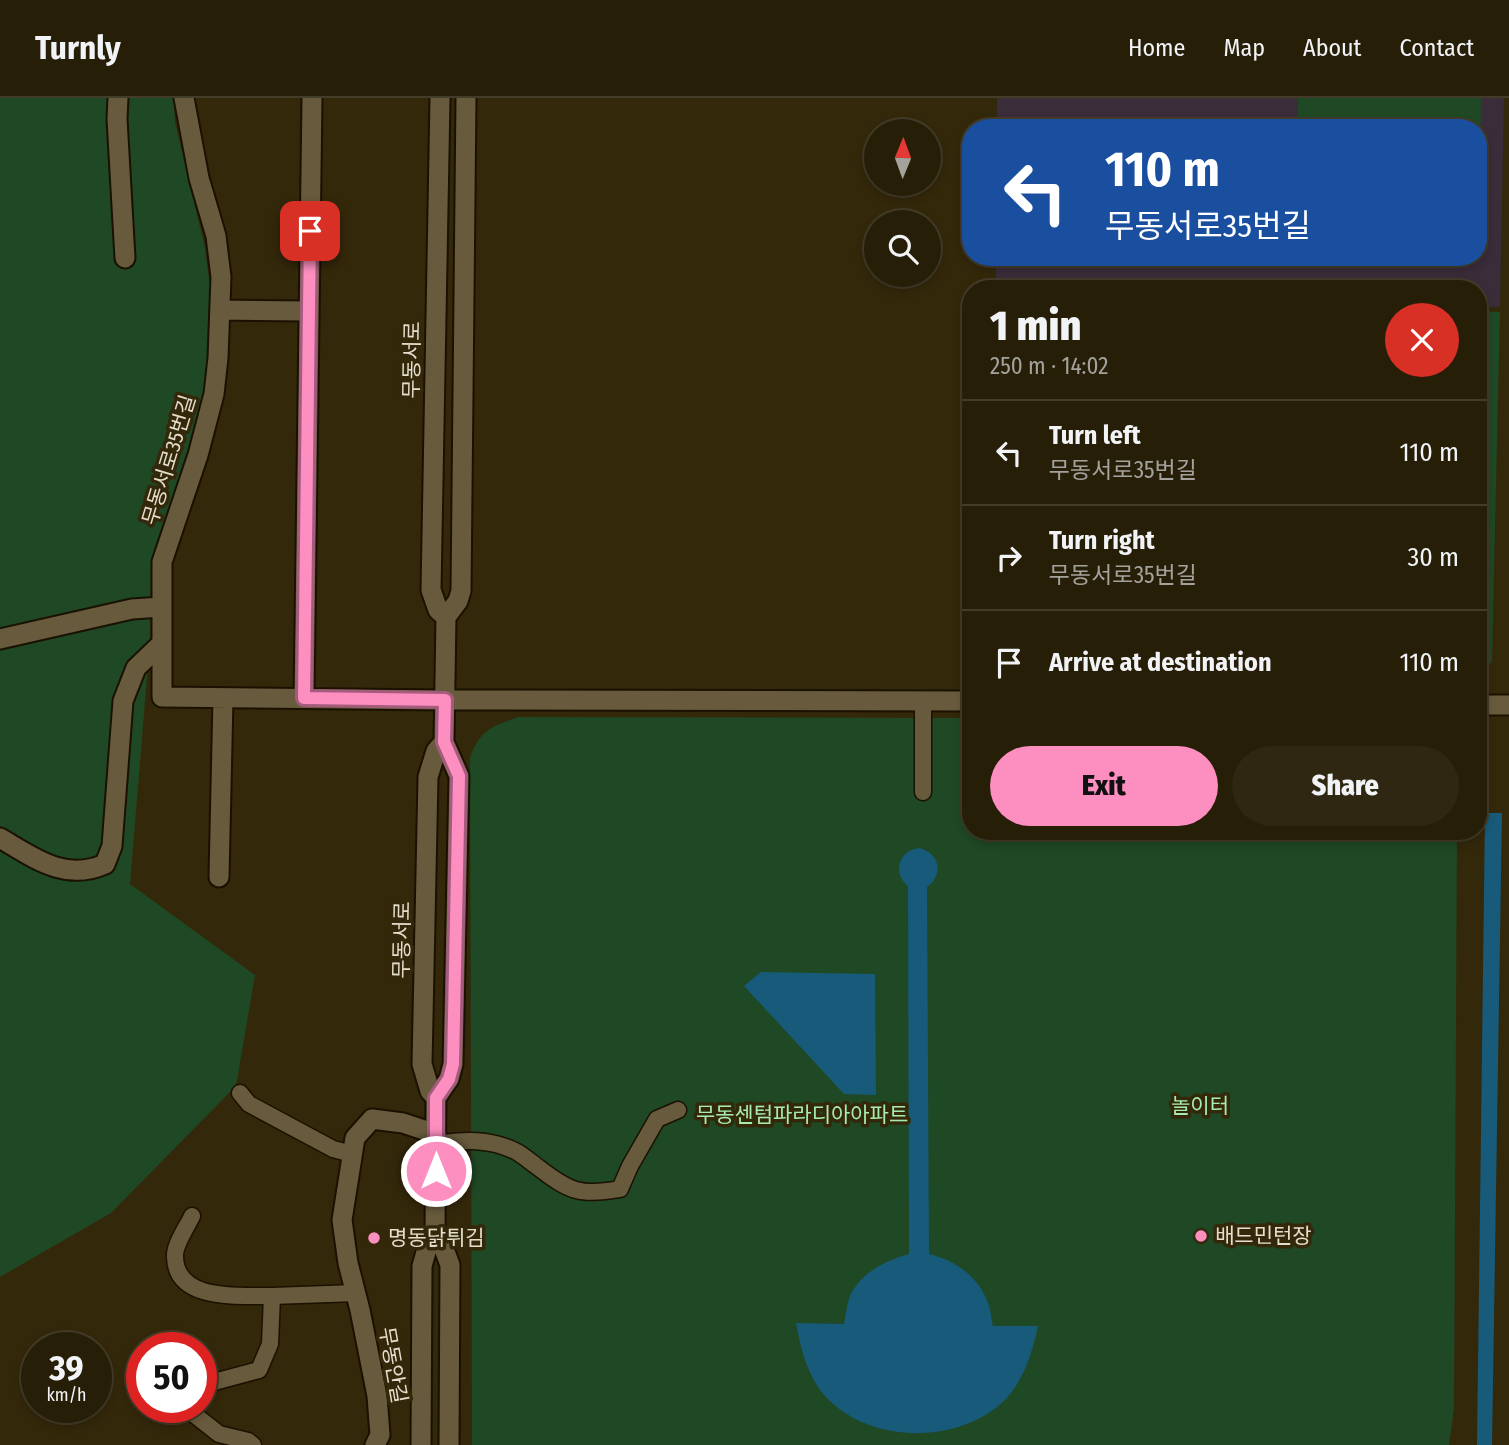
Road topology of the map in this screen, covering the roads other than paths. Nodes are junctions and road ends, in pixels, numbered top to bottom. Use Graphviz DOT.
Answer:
graph roads {
  1 [pos="118,98"];
  2 [pos="184,98"];
  3 [pos="312,98"];
  4 [pos="440,98"];
  5 [pos="466,98"];
  6 [pos="125,258"];
  7 [pos="220,310"];
  8 [pos="309,311"];
  9 [pos="162,607"];
  10 [pos="446,618"];
  11 [pos="0,639"];
  12 [pos="161,644"];
  13 [pos="1509,690"];
  14 [pos="223,698"];
  15 [pos="304,698"];
  16 [pos="445,700"];
  17 [pos="923,700"];
  18 [pos="962,701"];
  19 [pos="1487,705"];
  20 [pos="1509,705"];
  21 [pos="444,742"];
  22 [pos="923,792"];
  23 [pos="0,838"];
  24 [pos="219,877"];
  25 [pos="240,1093"];
  26 [pos="436,1098"];
  27 [pos="678,1110"];
  28 [pos="436,1139"];
  29 [pos="352,1154"];
  30 [pos="192,1216"];
  31 [pos="435,1232"];
  32 [pos="356,1293"];
  33 [pos="272,1296"];
  34 [pos="217,1381"];
  35 [pos="205,1423"];
  36 [pos="253,1445"];
  37 [pos="375,1445"];
  38 [pos="421,1445"];
  39 [pos="449,1445"];
  1 -- 6 [label="street"];
  2 -- 7 [label="street, 무동서로35번길"];
  3 -- 8 [label="street"];
  4 -- 10 [label="street, 무동서로"];
  5 -- 10 [label="street, 무동서로"];
  7 -- 8 [label="street"];
  7 -- 9 [label="street, 무동서로35번길"];
  8 -- 15 [label="street"];
  9 -- 11 [label="street"];
  9 -- 12 [label="street, 무동서로35번길"];
  10 -- 16 [label="street, 무동서로"];
  12 -- 14 [label="street, 무동서로35번길"];
  12 -- 23 [label="street"];
  13 -- 20 [label="street"];
  14 -- 15 [label="street, 무동서로35번길"];
  14 -- 24 [label="street"];
  15 -- 16 [label="street, 무동서로35번길"];
  16 -- 17 [label="street, 무동서로35번길"];
  16 -- 21 [label="street, 무동서로"];
  17 -- 18 [label="street, 무동서로35번길"];
  17 -- 22 [label="lane"];
  19 -- 20 [label="street"];
  21 -- 26 [label="street, 무동서로"];
  21 -- 26 [label="street, 무동서로"];
  25 -- 29 [label="lane"];
  26 -- 28 [label="street, 무동서로"];
  27 -- 28 [label="lane"];
  28 -- 29 [label="street, 무동안길"];
  28 -- 31 [label="street, 무동서로"];
  29 -- 32 [label="street, 무동안길"];
  30 -- 33 [label="lane"];
  31 -- 38 [label="street, 무동서로"];
  31 -- 39 [label="street, 무동서로"];
  32 -- 33 [label="lane"];
  32 -- 37 [label="street, 무동안길"];
  33 -- 34 [label="lane"];
  35 -- 36 [label="lane"];
}
